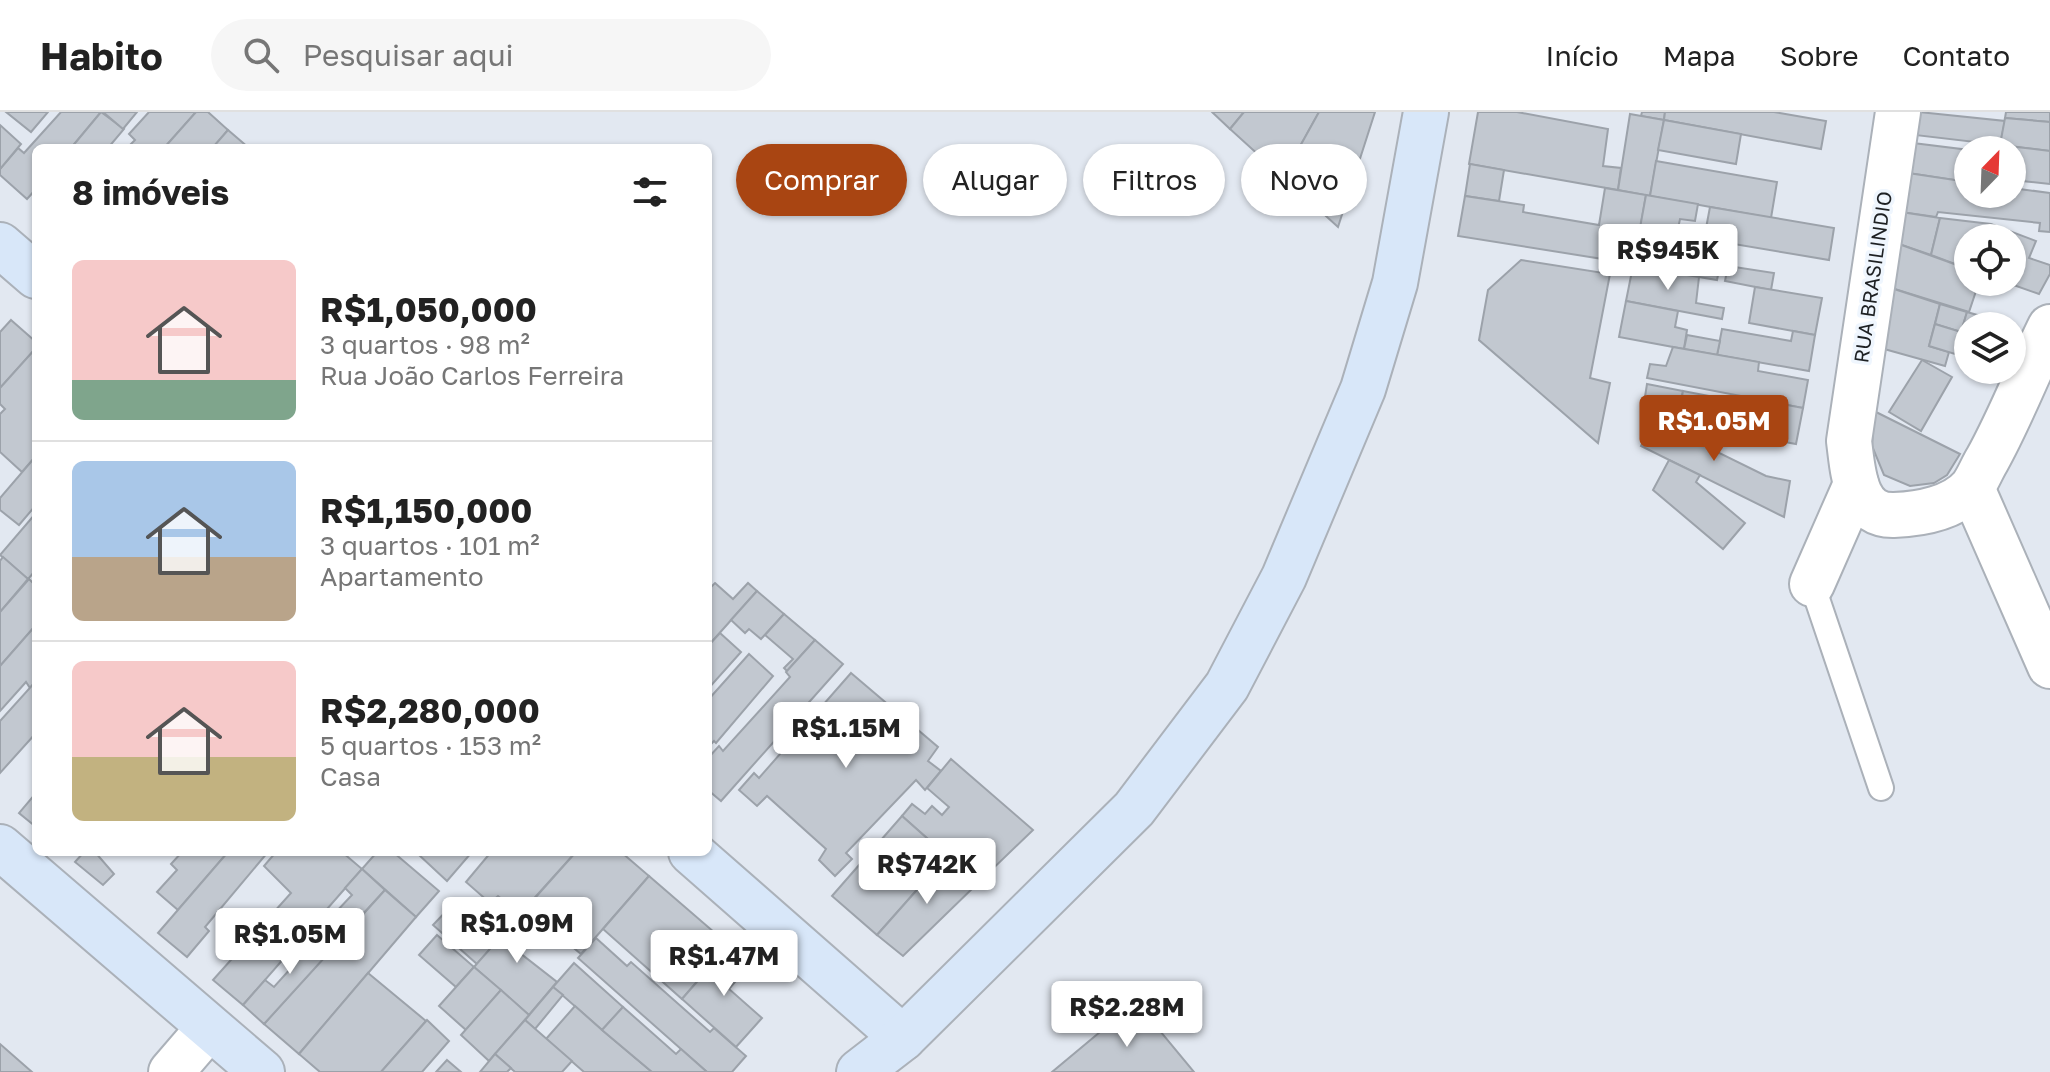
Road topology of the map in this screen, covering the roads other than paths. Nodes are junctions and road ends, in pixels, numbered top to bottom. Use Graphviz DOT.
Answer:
graph roads {
  1 [pos="1426,112"];
  2 [pos="1898,112"];
  3 [pos="0,245"];
  4 [pos="32,273"];
  5 [pos="2050,327"];
  6 [pos="1856,484"];
  7 [pos="1972,488"];
  8 [pos="1812,584"];
  9 [pos="2050,666"];
  10 [pos="1881,788"];
  11 [pos="0,847"];
  12 [pos="696,856"];
  13 [pos="208,1029"];
  14 [pos="903,1038"];
  15 [pos="171,1072"];
  16 [pos="262,1072"];
  17 [pos="859,1072"];
  1 -- 14 [label="main road"];
  2 -- 6 [label="street, RUA BRASILINDIO"];
  3 -- 4 [label="main road"];
  5 -- 7 [label="street"];
  6 -- 7 [label="street"];
  6 -- 8 [label="street"];
  7 -- 9 [label="street"];
  8 -- 10 [label="lane"];
  11 -- 13 [label="main road"];
  12 -- 14 [label="main road"];
  13 -- 15 [label="street"];
  13 -- 16 [label="main road"];
  14 -- 17 [label="main road"];
}
